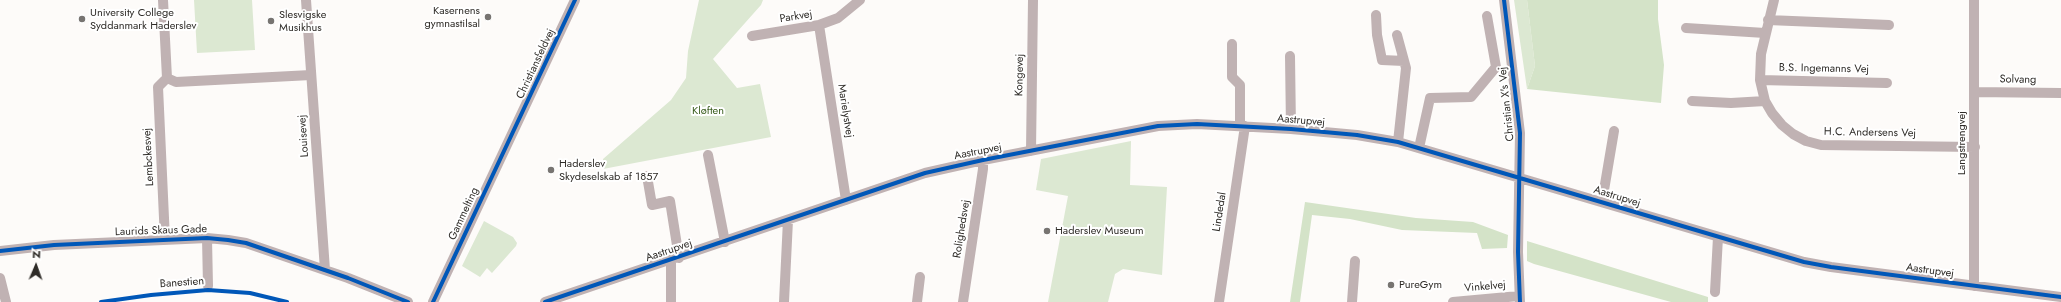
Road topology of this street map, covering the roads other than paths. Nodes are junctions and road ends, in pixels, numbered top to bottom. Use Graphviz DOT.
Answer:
graph roads {
  1 [pos="163,0"];
  2 [pos="306,0"];
  3 [pos="860,0"];
  4 [pos="1033,0"];
  5 [pos="1504,0"];
  6 [pos="1774,0"];
  7 [pos="1974,0"];
  8 [pos="571,1"];
  9 [pos="1376,15"];
  10 [pos="1488,16"];
  11 [pos="1768,20"];
  12 [pos="819,25"];
  13 [pos="1889,25"];
  14 [pos="1686,28"];
  15 [pos="1765,33"];
  16 [pos="1397,35"];
  17 [pos="752,36"];
  18 [pos="1232,44"];
  19 [pos="1290,56"];
  20 [pos="1404,61"];
  21 [pos="311,75"];
  22 [pos="167,78"];
  23 [pos="1760,80"];
  24 [pos="1887,83"];
  25 [pos="1974,92"];
  26 [pos="2061,93"];
  27 [pos="1692,101"];
  28 [pos="1765,101"];
  29 [pos="1243,126"];
  30 [pos="1291,129"];
  31 [pos="1614,132"];
  32 [pos="513,135"];
  33 [pos="1398,142"];
  34 [pos="1975,147"];
  35 [pos="1419,148"];
  36 [pos="1031,151"];
  37 [pos="708,155"];
  38 [pos="983,160"];
  39 [pos="647,176"];
  40 [pos="1520,177"];
  41 [pos="846,200"];
  42 [pos="1602,202"];
  43 [pos="788,220"];
  44 [pos="1718,237"];
  45 [pos="207,238"];
  46 [pos="165,240"];
  47 [pos="725,242"];
  48 [pos="0,251"];
  49 [pos="675,259"];
  50 [pos="1355,261"];
  51 [pos="325,270"];
  52 [pos="920,277"];
  53 [pos="0,278"];
  54 [pos="208,286"];
  55 [pos="1974,286"];
  56 [pos="1715,292"];
  57 [pos="2061,297"];
  58 [pos="1519,299"];
  59 [pos="6,302"];
  60 [pos="408,302"];
  61 [pos="433,302"];
  62 [pos="546,302"];
  63 [pos="671,302"];
  64 [pos="784,302"];
  65 [pos="917,302"];
  66 [pos="963,302"];
  67 [pos="1219,302"];
  68 [pos="1352,302"];
  69 [pos="1453,302"];
  1 -- 22 [label="street"];
  2 -- 21 [label="street, Louisevej"];
  3 -- 12 [label="street, Parkvej"];
  4 -- 36 [label="street, Kongevej"];
  5 -- 40 [label="street, Christian X's Vej"];
  6 -- 11 [label="street, H.C. Andersens Vej"];
  7 -- 25 [label="street, Langstrengvej"];
  8 -- 32 [label="street, Christiansfeldvej"];
  9 -- 20 [label="street"];
  10 -- 35 [label="street"];
  11 -- 13 [label="street"];
  11 -- 15 [label="street, H.C. Andersens Vej"];
  12 -- 17 [label="street, Parkvej"];
  12 -- 41 [label="street, Marielystvej"];
  14 -- 15 [label="street"];
  15 -- 23 [label="street, H.C. Andersens Vej"];
  16 -- 20 [label="street"];
  18 -- 29 [label="street"];
  19 -- 30 [label="street, Aastrupvej"];
  20 -- 33 [label="street"];
  21 -- 22 [label="street"];
  21 -- 51 [label="street, Louisevej"];
  22 -- 46 [label="street, Lembckesvej"];
  23 -- 24 [label="street, B.S. Ingemanns Vej"];
  23 -- 28 [label="street, H.C. Andersens Vej"];
  25 -- 26 [label="street, Solvang"];
  25 -- 34 [label="street, Langstrengvej"];
  27 -- 28 [label="street"];
  28 -- 34 [label="street, H.C. Andersens Vej"];
  29 -- 30 [label="street, Aastrupvej"];
  29 -- 36 [label="street, Aastrupvej"];
  29 -- 67 [label="street, Lindedal"];
  30 -- 33 [label="street, Aastrupvej"];
  31 -- 42 [label="street, Aastrupvej"];
  32 -- 61 [label="street, Gammelting"];
  33 -- 35 [label="street, Aastrupvej"];
  34 -- 55 [label="street, Langstrengvej"];
  35 -- 40 [label="street, Aastrupvej"];
  36 -- 38 [label="street, Aastrupvej"];
  37 -- 47 [label="street"];
  38 -- 41 [label="street, Aastrupvej"];
  38 -- 66 [label="street, Rolighedsvej"];
  39 -- 49 [label="street, Aastrupvej"];
  40 -- 42 [label="street, Aastrupvej"];
  40 -- 58 [label="street, Christian X's Vej"];
  41 -- 43 [label="street, Aastrupvej"];
  42 -- 44 [label="street, Aastrupvej"];
  43 -- 47 [label="street, Aastrupvej"];
  43 -- 64 [label="street"];
  44 -- 55 [label="street, Aastrupvej"];
  44 -- 56 [label="street"];
  45 -- 46 [label="street, Laurids Skaus Gade"];
  45 -- 51 [label="street, Laurids Skaus Gade"];
  45 -- 54 [label="street"];
  46 -- 48 [label="street, Laurids Skaus Gade"];
  47 -- 49 [label="street, Aastrupvej"];
  49 -- 62 [label="street, Aastrupvej"];
  49 -- 63 [label="street"];
  50 -- 68 [label="street"];
  51 -- 60 [label="street, Laurids Skaus Gade"];
  52 -- 65 [label="street"];
  53 -- 59 [label="street"];
  55 -- 57 [label="street, Aastrupvej"];
  58 -- 69 [label="street, Vinkelvej"];
}
